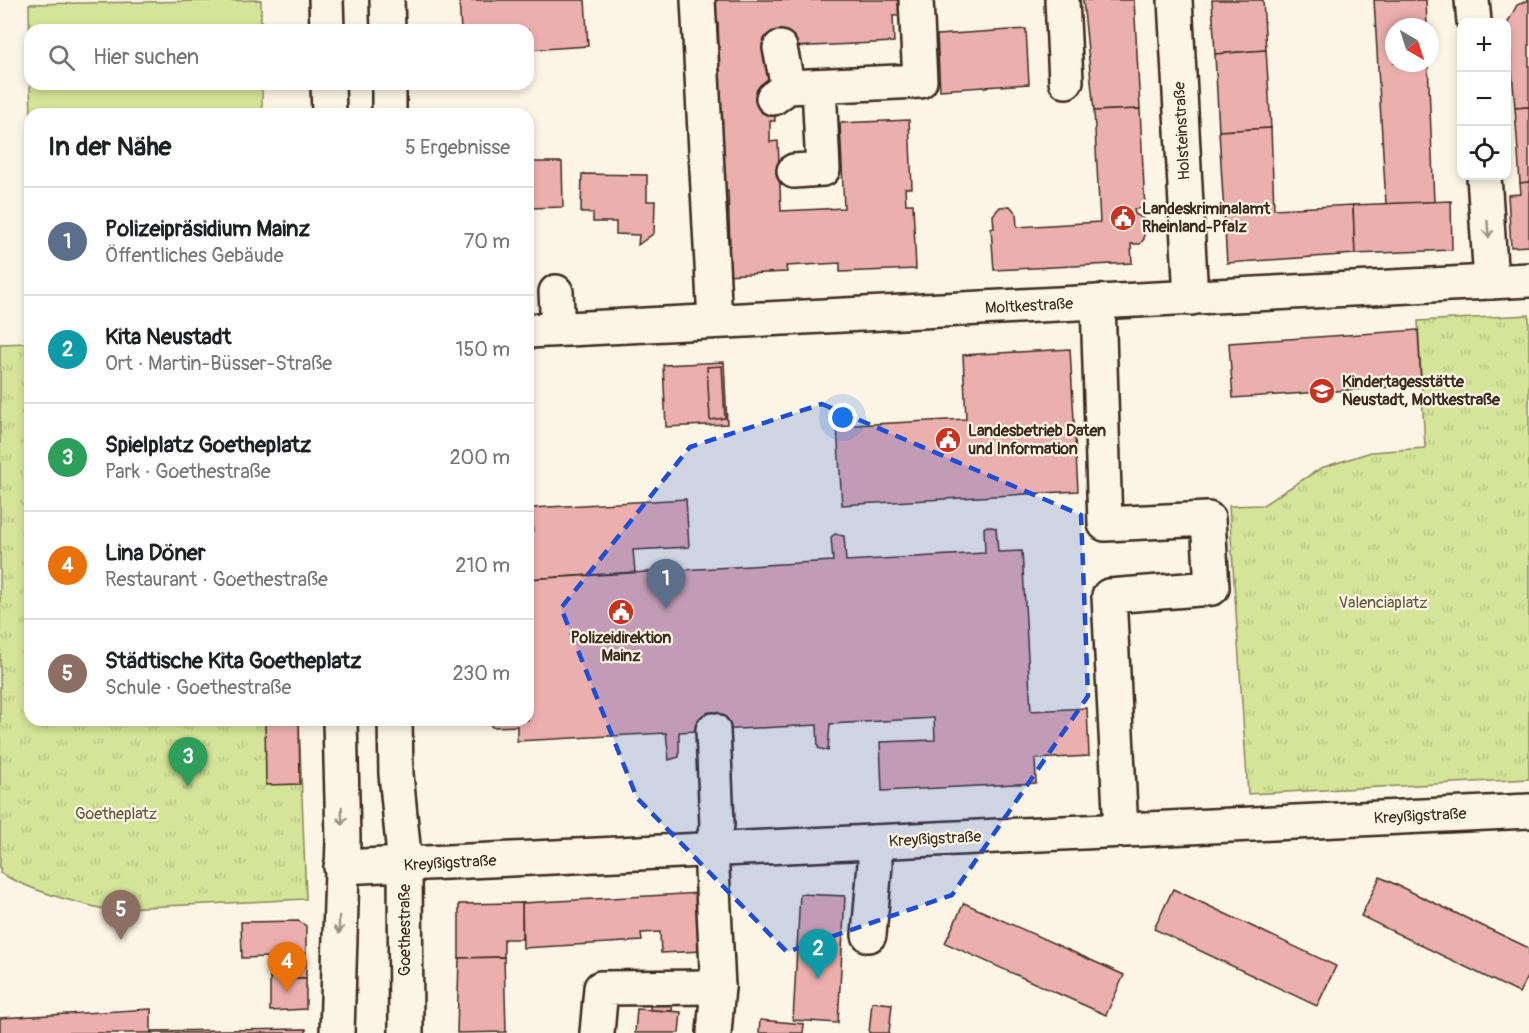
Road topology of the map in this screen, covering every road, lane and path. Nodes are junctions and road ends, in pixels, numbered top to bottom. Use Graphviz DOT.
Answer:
graph roads {
  1 [pos="327,0"];
  2 [pos="387,0"];
  3 [pos="698,0"];
  4 [pos="916,0"];
  5 [pos="1062,0"];
  6 [pos="1175,0"];
  7 [pos="1472,0"];
  8 [pos="1474,18"];
  9 [pos="327,24"];
  10 [pos="388,24"];
  11 [pos="780,48"];
  12 [pos="1066,81"];
  13 [pos="328,90"];
  14 [pos="389,90"];
  15 [pos="793,90"];
  16 [pos="329,108"];
  17 [pos="389,108"];
  18 [pos="794,171"];
  19 [pos="1484,180"];
  20 [pos="1529,280"];
  21 [pos="1491,282"];
  22 [pos="556,292"];
  23 [pos="1191,298"];
  24 [pos="1098,302"];
  25 [pos="715,321"];
  26 [pos="543,330"];
  27 [pos="340,726"];
  28 [pos="395,726"];
  29 [pos="712,730"];
  30 [pos="1529,811"];
  31 [pos="1122,830"];
  32 [pos="874,842"];
  33 [pos="711,850"];
  34 [pos="405,866"];
  35 [pos="341,867"];
  36 [pos="869,935"];
  37 [pos="718,987"];
  38 [pos="337,1033"];
  39 [pos="406,1033"];
  40 [pos="597,1033"];
  41 [pos="714,1033"];
  1 -- 9 [label="street"];
  2 -- 10 [label="street"];
  3 -- 25 [label="street"];
  4 -- 15 [label="street"];
  5 -- 12 [label="street"];
  6 -- 23 [label="street, Holsteinstraße"];
  7 -- 8 [label="street"];
  11 -- 15 [label="street"];
  13 -- 16 [label="street"];
  14 -- 17 [label="street"];
  15 -- 18 [label="street"];
  19 -- 21 [label="street, one-way"];
  20 -- 21 [label="street, Moltkestraße"];
  21 -- 23 [label="street, Moltkestraße"];
  22 -- 26 [label="street"];
  23 -- 24 [label="street, Moltkestraße"];
  24 -- 25 [label="street, Moltkestraße"];
  24 -- 31 [label="street"];
  25 -- 26 [label="street, Moltkestraße"];
  27 -- 35 [label="street, one-way"];
  28 -- 34 [label="street, Goethestraße"];
  29 -- 33 [label="street"];
  30 -- 31 [label="street, Kreyßigstraße"];
  31 -- 32 [label="street, Kreyßigstraße"];
  32 -- 33 [label="street, Kreyßigstraße"];
  32 -- 36 [label="street"];
  33 -- 34 [label="street, Kreyßigstraße"];
  33 -- 37 [label="street"];
  34 -- 35 [label="street, Kreyßigstraße"];
  34 -- 39 [label="street, Goethestraße"];
  35 -- 38 [label="street, one-way"];
  37 -- 40 [label="street"];
  37 -- 41 [label="street"];
}
